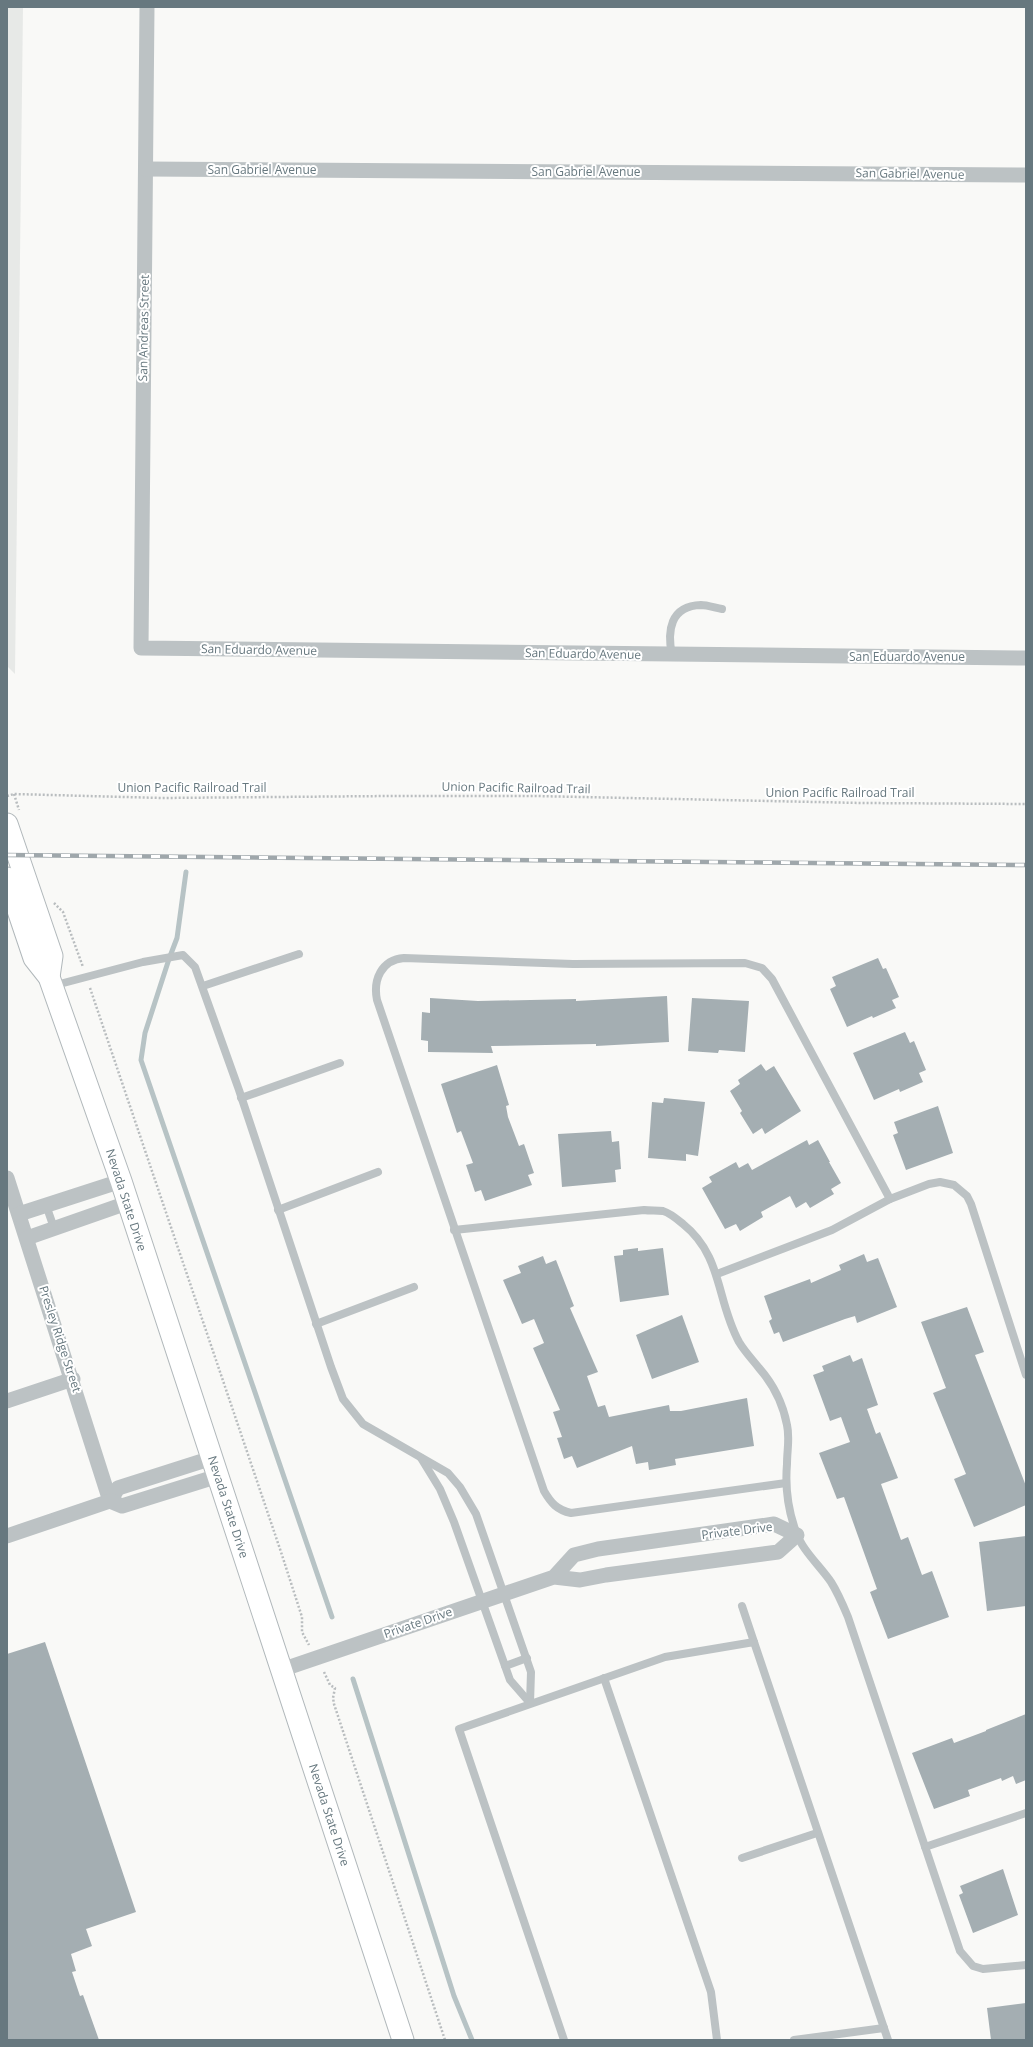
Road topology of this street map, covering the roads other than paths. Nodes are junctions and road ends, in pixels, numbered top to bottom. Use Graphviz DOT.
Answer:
graph roads {
  1 [pos="147,7"];
  2 [pos="146,169"];
  3 [pos="1026,175"];
  4 [pos="722,610"];
  5 [pos="141,648"];
  6 [pos="672,655"];
  7 [pos="1026,658"];
  8 [pos="7,824"];
  9 [pos="7,878"];
  10 [pos="299,954"];
  11 [pos="50,981"];
  12 [pos="203,986"];
  13 [pos="340,1063"];
  14 [pos="241,1098"];
  15 [pos="378,1172"];
  16 [pos="7,1178"];
  17 [pos="121,1181"];
  18 [pos="890,1199"];
  19 [pos="127,1203"];
  20 [pos="46,1205"];
  21 [pos="278,1210"];
  22 [pos="19,1214"];
  23 [pos="54,1228"];
  24 [pos="454,1230"];
  25 [pos="26,1238"];
  26 [pos="717,1274"];
  27 [pos="414,1287"];
  28 [pos="316,1324"];
  29 [pos="1026,1375"];
  30 [pos="73,1379"];
  31 [pos="7,1401"];
  32 [pos="420,1456"];
  33 [pos="215,1467"];
  34 [pos="786,1483"];
  35 [pos="110,1501"];
  36 [pos="797,1535"];
  37 [pos="7,1536"];
  38 [pos="554,1577"];
  39 [pos="504,1594"];
  40 [pos="482,1601"];
  41 [pos="742,1606"];
  42 [pos="754,1642"];
  43 [pos="527,1658"];
  44 [pos="505,1666"];
  45 [pos="282,1670"];
  46 [pos="604,1678"];
  47 [pos="530,1704"];
  48 [pos="1026,1812"];
  49 [pos="817,1833"];
  50 [pos="925,1847"];
  51 [pos="742,1858"];
  52 [pos="1026,1965"];
  53 [pos="884,2028"];
  54 [pos="403,2040"];
  55 [pos="564,2040"];
  56 [pos="717,2040"];
  57 [pos="794,2040"];
  58 [pos="888,2040"];
  1 -- 2 [label="street, San Andreas Street"];
  2 -- 3 [label="street, San Gabriel Avenue"];
  2 -- 5 [label="street, San Andreas Street"];
  4 -- 6 [label="lane"];
  5 -- 6 [label="street, San Eduardo Avenue"];
  6 -- 7 [label="street, San Eduardo Avenue"];
  8 -- 11 [label="street, Nevada State Drive"];
  9 -- 11 [label="street, Nevada State Drive"];
  10 -- 12 [label="lane"];
  11 -- 12 [label="lane"];
  11 -- 17 [label="street, Nevada State Drive"];
  12 -- 14 [label="lane"];
  13 -- 14 [label="lane"];
  14 -- 21 [label="lane"];
  15 -- 21 [label="lane"];
  16 -- 22 [label="street, Presley Ridge Street"];
  17 -- 19 [label="street, Nevada State Drive"];
  17 -- 20 [label="street"];
  18 -- 24 [label="lane"];
  18 -- 26 [label="lane"];
  18 -- 29 [label="lane"];
  19 -- 23 [label="street"];
  19 -- 33 [label="street, Nevada State Drive"];
  20 -- 22 [label="street"];
  20 -- 23 [label="lane"];
  21 -- 28 [label="lane"];
  22 -- 25 [label="street, Presley Ridge Street"];
  23 -- 25 [label="street"];
  24 -- 26 [label="lane"];
  24 -- 34 [label="lane"];
  25 -- 30 [label="street, Presley Ridge Street"];
  26 -- 34 [label="lane"];
  27 -- 28 [label="lane"];
  28 -- 32 [label="lane"];
  30 -- 31 [label="street"];
  30 -- 35 [label="street, Presley Ridge Street"];
  32 -- 39 [label="lane"];
  32 -- 40 [label="lane"];
  33 -- 35 [label="street"];
  33 -- 45 [label="street, Nevada State Drive"];
  34 -- 36 [label="lane"];
  35 -- 37 [label="street"];
  36 -- 38 [label="street, Private Drive"];
  36 -- 38 [label="street, Private Drive"];
  36 -- 50 [label="lane"];
  38 -- 39 [label="street, Private Drive"];
  39 -- 40 [label="street, Private Drive"];
  39 -- 43 [label="lane"];
  40 -- 44 [label="lane"];
  40 -- 45 [label="street, Private Drive"];
  41 -- 42 [label="lane"];
  42 -- 46 [label="lane"];
  42 -- 49 [label="lane"];
  43 -- 44 [label="lane"];
  43 -- 47 [label="lane"];
  44 -- 47 [label="lane"];
  45 -- 54 [label="street, Nevada State Drive"];
  46 -- 47 [label="lane"];
  46 -- 56 [label="lane"];
  47 -- 55 [label="lane"];
  48 -- 50 [label="lane"];
  49 -- 51 [label="lane"];
  49 -- 53 [label="lane"];
  50 -- 52 [label="lane"];
  53 -- 57 [label="lane"];
  53 -- 58 [label="lane"];
}
